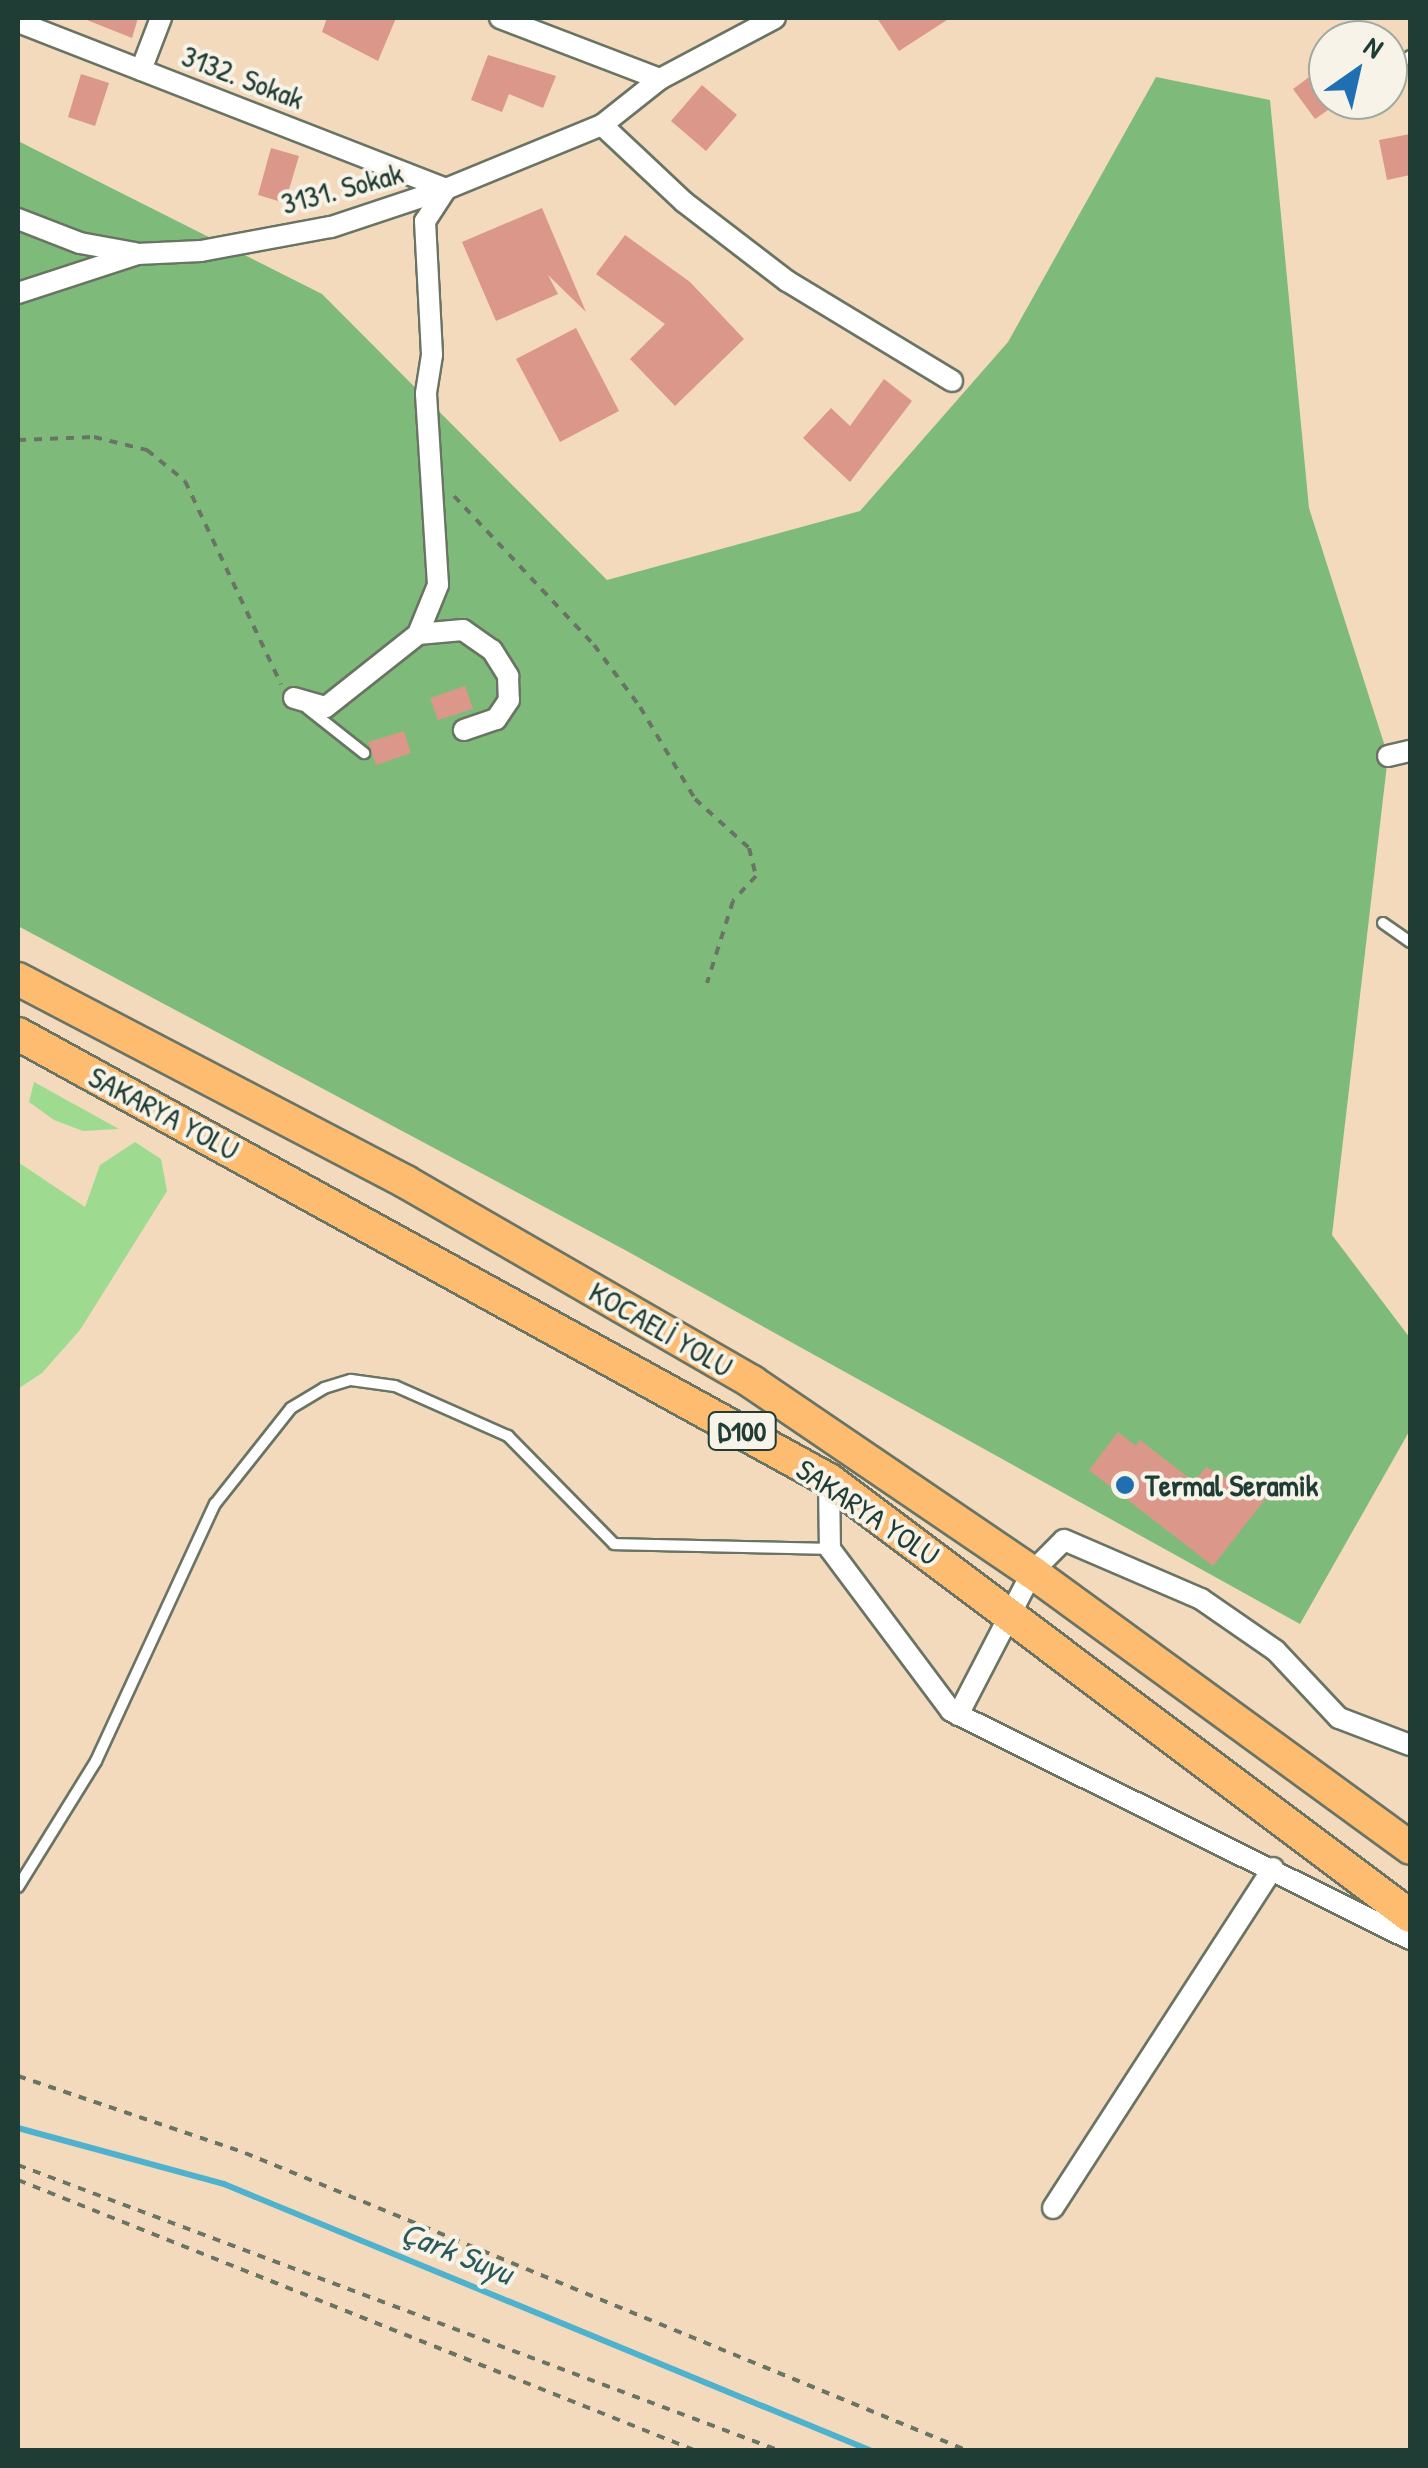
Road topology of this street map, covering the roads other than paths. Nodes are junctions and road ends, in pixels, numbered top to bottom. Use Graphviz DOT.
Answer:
graph roads {
  1 [pos="162,18"];
  2 [pos="500,18"];
  3 [pos="775,18"];
  4 [pos="18,22"];
  5 [pos="141,70"];
  6 [pos="660,79"];
  7 [pos="602,126"];
  8 [pos="446,189"];
  9 [pos="18,219"];
  10 [pos="137,254"];
  11 [pos="18,293"];
  12 [pos="952,381"];
  13 [pos="418,634"];
  14 [pos="294,698"];
  15 [pos="464,730"];
  16 [pos="1410,751"];
  17 [pos="364,753"];
  18 [pos="1388,756"];
  19 [pos="1383,923"];
  20 [pos="1410,942"];
  21 [pos="18,979"];
  22 [pos="18,1034"];
  23 [pos="829,1480"];
  24 [pos="830,1548"];
  25 [pos="1032,1572"];
  26 [pos="1009,1611"];
  27 [pos="958,1716"];
  28 [pos="1410,1745"];
  29 [pos="1410,1848"];
  30 [pos="1273,1868"];
  31 [pos="18,1887"];
  32 [pos="1410,1916"];
  33 [pos="1410,1940"];
  34 [pos="1053,2208"];
  1 -- 5 [label="street"];
  2 -- 6 [label="street"];
  3 -- 6 [label="street, 3131. Sokak"];
  4 -- 5 [label="street, 3132. Sokak"];
  5 -- 8 [label="street, 3132. Sokak"];
  6 -- 7 [label="street, 3131. Sokak"];
  7 -- 8 [label="street, 3131. Sokak"];
  7 -- 12 [label="street"];
  8 -- 10 [label="street, 3131. Sokak"];
  8 -- 13 [label="street"];
  9 -- 10 [label="street"];
  10 -- 11 [label="street, 3131. Sokak"];
  13 -- 14 [label="street"];
  13 -- 15 [label="street"];
  14 -- 17 [label="lane"];
  16 -- 18 [label="street"];
  19 -- 20 [label="lane"];
  21 -- 25 [label="highway, KOCAELİ YOLU / D100"];
  22 -- 23 [label="highway, SAKARYA YOLU / D100"];
  23 -- 24 [label="street"];
  23 -- 26 [label="highway, SAKARYA YOLU / D100"];
  24 -- 27 [label="street"];
  24 -- 31 [label="lane"];
  25 -- 26 [label="street"];
  25 -- 28 [label="street"];
  25 -- 29 [label="highway, KOCAELİ YOLU / D100"];
  26 -- 27 [label="street"];
  26 -- 32 [label="highway, SAKARYA YOLU / D100"];
  27 -- 30 [label="street"];
  30 -- 33 [label="street"];
  30 -- 34 [label="street"];
}
